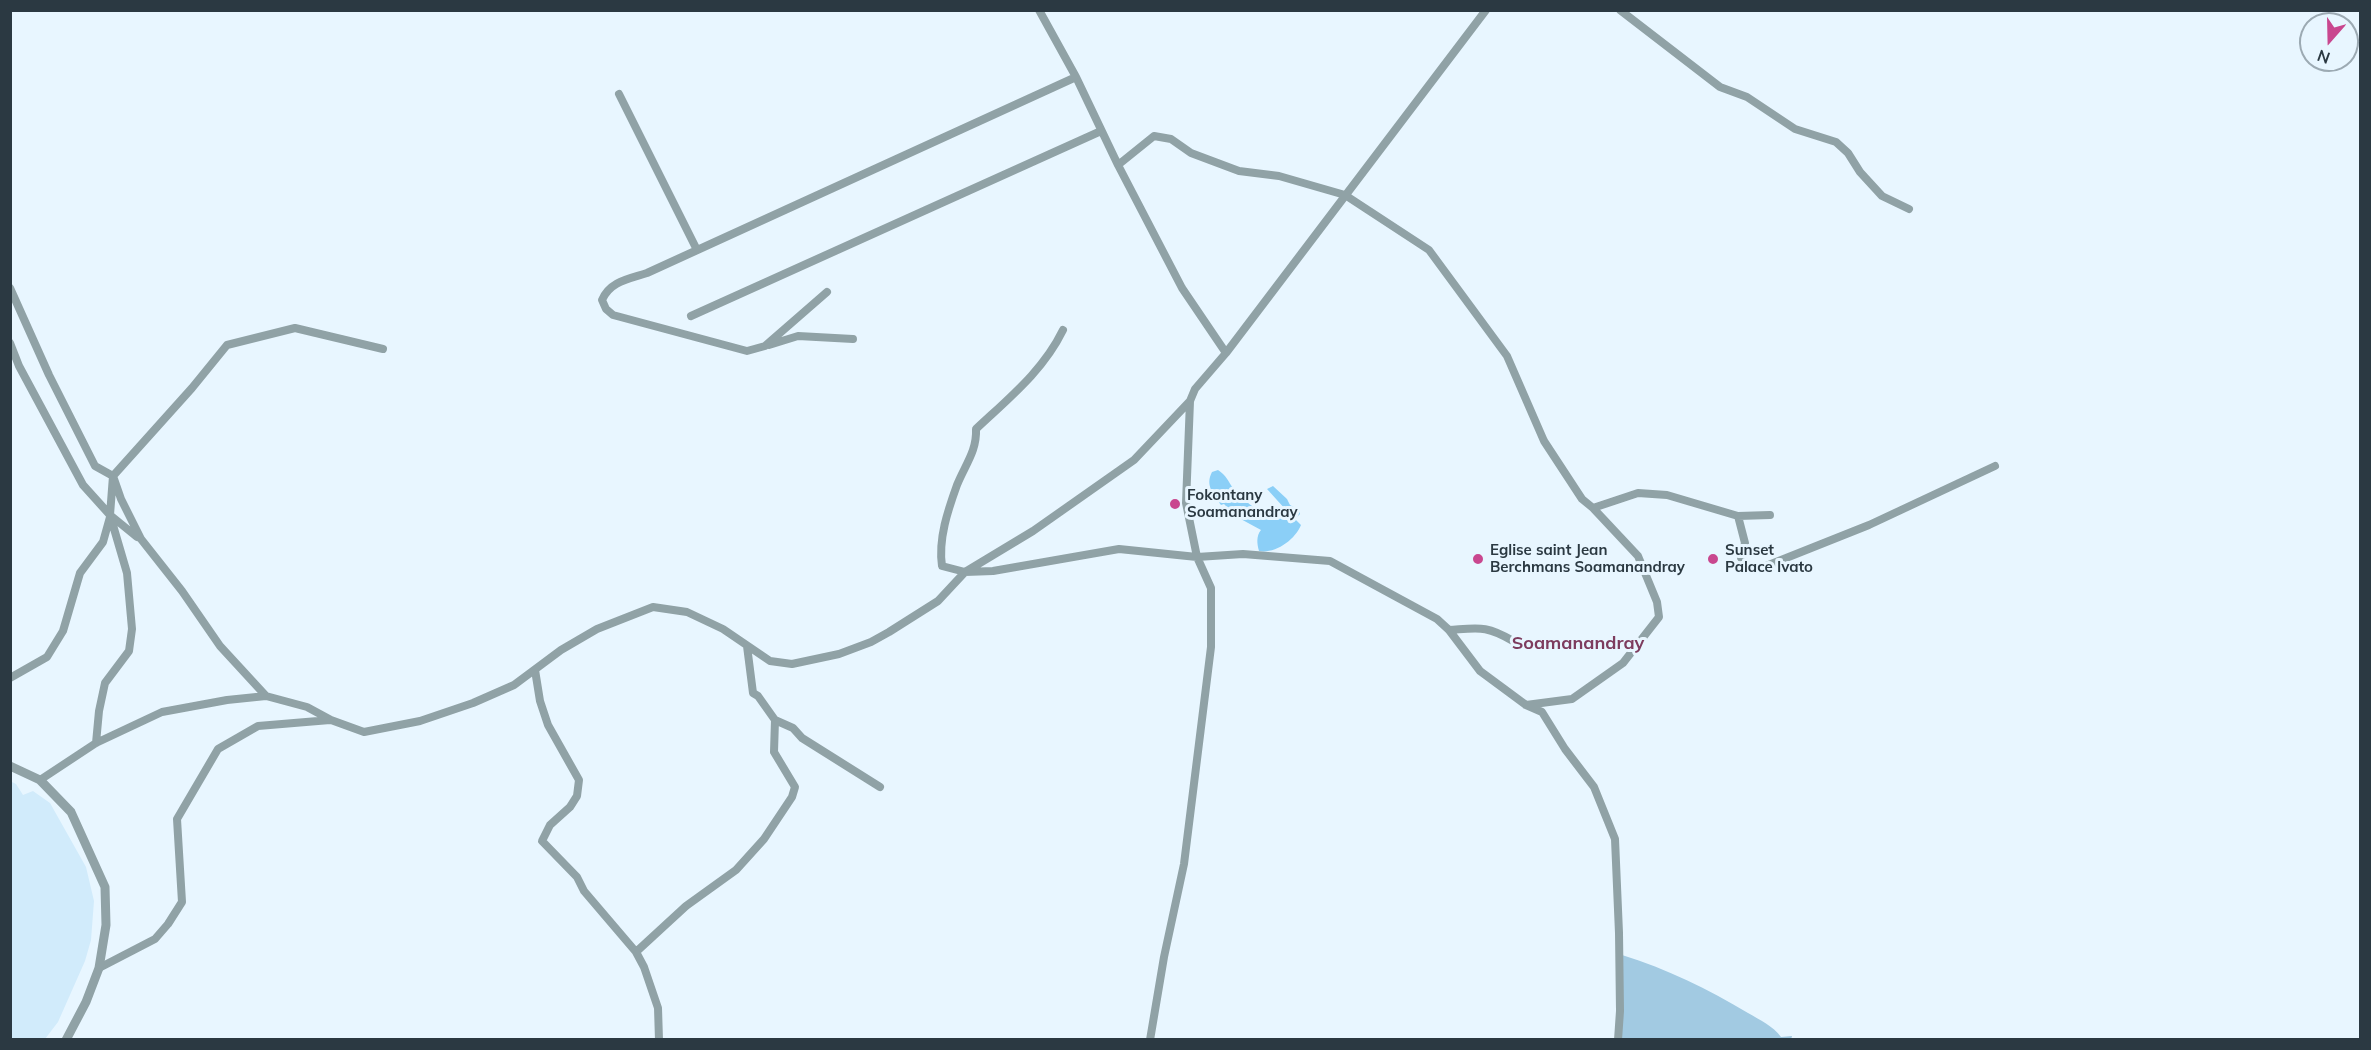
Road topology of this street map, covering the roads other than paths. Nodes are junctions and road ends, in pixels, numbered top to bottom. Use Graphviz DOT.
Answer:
graph roads {
  1 [pos="1039,10"];
  2 [pos="1486,10"];
  3 [pos="1620,10"];
  4 [pos="1076,77"];
  5 [pos="619,94"];
  6 [pos="1101,131"];
  7 [pos="1118,165"];
  8 [pos="1345,195"];
  9 [pos="1909,209"];
  10 [pos="696,250"];
  11 [pos="10,288"];
  12 [pos="827,292"];
  13 [pos="691,316"];
  14 [pos="1063,330"];
  15 [pos="853,339"];
  16 [pos="10,342"];
  17 [pos="765,346"];
  18 [pos="383,349"];
  19 [pos="1226,353"];
  20 [pos="1190,400"];
  21 [pos="1995,466"];
  22 [pos="113,476"];
  23 [pos="1593,508"];
  24 [pos="110,515"];
  25 [pos="1770,515"];
  26 [pos="1738,516"];
  27 [pos="141,539"];
  28 [pos="1197,556"];
  29 [pos="965,572"];
  30 [pos="1449,630"];
  31 [pos="1513,641"];
  32 [pos="747,646"];
  33 [pos="535,670"];
  34 [pos="10,678"];
  35 [pos="266,696"];
  36 [pos="1526,705"];
  37 [pos="331,720"];
  38 [pos="775,720"];
  39 [pos="96,743"];
  40 [pos="10,766"];
  41 [pos="40,780"];
  42 [pos="880,787"];
  43 [pos="636,952"];
  44 [pos="99,968"];
  45 [pos="66,1040"];
  46 [pos="659,1040"];
  47 [pos="1150,1040"];
  48 [pos="1617,1040"];
  1 -- 4 [label="street"];
  2 -- 8 [label="street"];
  3 -- 9 [label="street"];
  4 -- 6 [label="street"];
  4 -- 10 [label="street"];
  5 -- 10 [label="street"];
  6 -- 7 [label="street"];
  6 -- 13 [label="street"];
  7 -- 8 [label="street"];
  7 -- 19 [label="street"];
  8 -- 19 [label="street"];
  8 -- 23 [label="street"];
  10 -- 17 [label="street"];
  11 -- 22 [label="street"];
  12 -- 17 [label="street"];
  14 -- 29 [label="street"];
  15 -- 17 [label="street"];
  16 -- 24 [label="street"];
  18 -- 22 [label="street"];
  19 -- 20 [label="street"];
  20 -- 28 [label="street"];
  20 -- 29 [label="street"];
  21 -- 26 [label="street"];
  22 -- 24 [label="street"];
  22 -- 27 [label="street"];
  23 -- 26 [label="street"];
  23 -- 36 [label="street"];
  24 -- 27 [label="street"];
  24 -- 34 [label="street"];
  24 -- 39 [label="street"];
  25 -- 26 [label="street"];
  27 -- 35 [label="street"];
  28 -- 29 [label="street"];
  28 -- 30 [label="street"];
  28 -- 47 [label="street"];
  29 -- 32 [label="street"];
  30 -- 31 [label="street"];
  30 -- 36 [label="street"];
  32 -- 33 [label="street"];
  32 -- 38 [label="street"];
  33 -- 37 [label="street"];
  33 -- 43 [label="street"];
  35 -- 37 [label="street"];
  35 -- 39 [label="street"];
  36 -- 48 [label="street"];
  37 -- 44 [label="street"];
  38 -- 42 [label="street"];
  38 -- 43 [label="street"];
  39 -- 41 [label="street"];
  40 -- 41 [label="street"];
  41 -- 44 [label="street"];
  43 -- 46 [label="street"];
  44 -- 45 [label="street"];
}
